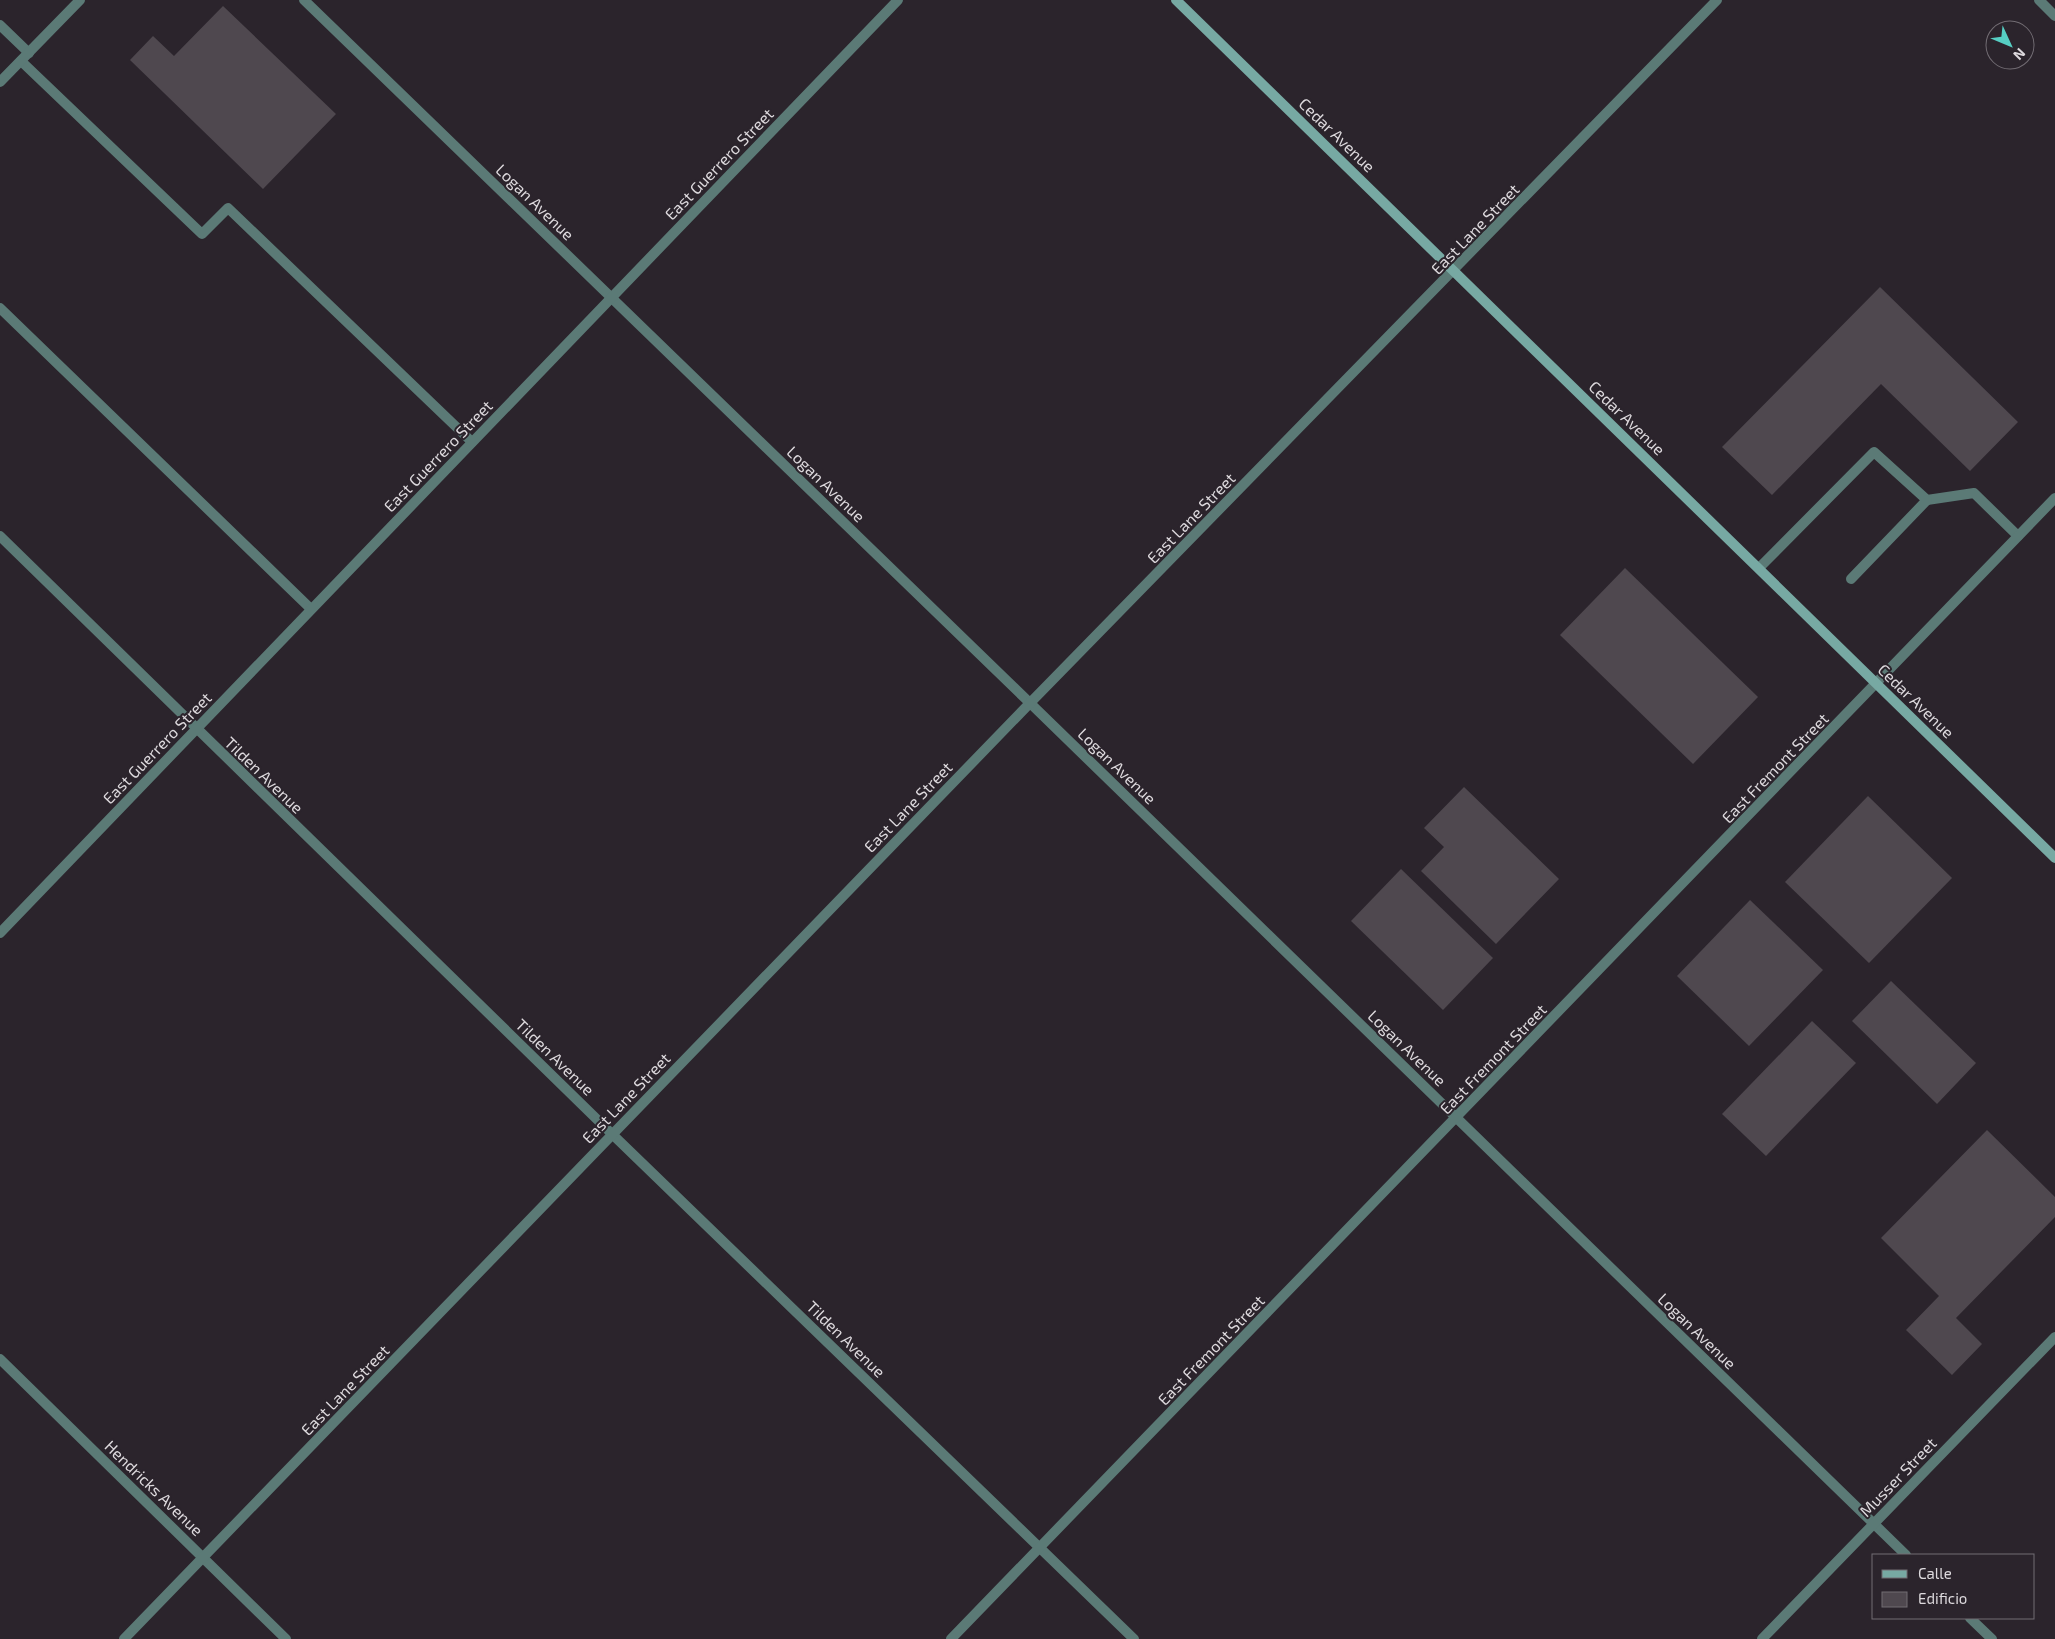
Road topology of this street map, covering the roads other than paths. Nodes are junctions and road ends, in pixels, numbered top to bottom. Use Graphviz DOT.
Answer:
graph roads {
  1 [pos="80,0"];
  2 [pos="304,0"];
  3 [pos="898,0"];
  4 [pos="1176,0"];
  5 [pos="1717,0"];
  6 [pos="2039,0"];
  7 [pos="2055,16"];
  8 [pos="0,25"];
  9 [pos="28,53"];
  10 [pos="21,61"];
  11 [pos="0,82"];
  12 [pos="1455,270"];
  13 [pos="612,298"];
  14 [pos="0,308"];
  15 [pos="472,442"];
  16 [pos="2055,498"];
  17 [pos="1927,500"];
  18 [pos="0,536"];
  19 [pos="2018,536"];
  20 [pos="1759,568"];
  21 [pos="1852,579"];
  22 [pos="311,609"];
  23 [pos="1878,684"];
  24 [pos="1030,703"];
  25 [pos="196,729"];
  26 [pos="2055,858"];
  27 [pos="0,933"];
  28 [pos="1457,1118"];
  29 [pos="612,1134"];
  30 [pos="2055,1337"];
  31 [pos="0,1359"];
  32 [pos="1874,1524"];
  33 [pos="1040,1548"];
  34 [pos="1905,1554"];
  35 [pos="204,1557"];
  36 [pos="1971,1619"];
  37 [pos="124,1639"];
  38 [pos="286,1639"];
  39 [pos="951,1639"];
  40 [pos="1134,1639"];
  41 [pos="1762,1639"];
  42 [pos="1992,1639"];
  1 -- 9 [label="street"];
  2 -- 13 [label="street, Logan Avenue"];
  3 -- 13 [label="street, East Guerrero Street"];
  4 -- 12 [label="street, Cedar Avenue"];
  5 -- 12 [label="street, East Lane Street"];
  6 -- 7 [label="street"];
  8 -- 9 [label="street"];
  9 -- 10 [label="street"];
  10 -- 11 [label="street"];
  10 -- 15 [label="street"];
  12 -- 20 [label="street, Cedar Avenue"];
  12 -- 24 [label="street, East Lane Street"];
  13 -- 15 [label="street, East Guerrero Street"];
  13 -- 24 [label="street, Logan Avenue"];
  14 -- 22 [label="street"];
  15 -- 22 [label="street, East Guerrero Street"];
  16 -- 19 [label="street, East Fremont Street"];
  17 -- 19 [label="street"];
  17 -- 20 [label="street"];
  17 -- 21 [label="street"];
  18 -- 25 [label="street, Tilden Avenue"];
  19 -- 23 [label="street, East Fremont Street"];
  20 -- 23 [label="street, Cedar Avenue"];
  22 -- 25 [label="street, East Guerrero Street"];
  23 -- 26 [label="street, Cedar Avenue"];
  23 -- 28 [label="street, East Fremont Street"];
  24 -- 28 [label="street, Logan Avenue"];
  24 -- 29 [label="street, East Lane Street"];
  25 -- 27 [label="street, East Guerrero Street"];
  25 -- 29 [label="street, Tilden Avenue"];
  28 -- 32 [label="street, Logan Avenue"];
  28 -- 33 [label="street, East Fremont Street"];
  29 -- 33 [label="street, Tilden Avenue"];
  29 -- 35 [label="street, East Lane Street"];
  30 -- 32 [label="street, Musser Street"];
  31 -- 35 [label="street, Hendricks Avenue"];
  32 -- 34 [label="street, Logan Avenue"];
  32 -- 41 [label="street, Musser Street"];
  33 -- 39 [label="street, East Fremont Street"];
  33 -- 40 [label="street, Tilden Avenue"];
  35 -- 37 [label="street, East Lane Street"];
  35 -- 38 [label="street, Hendricks Avenue"];
  36 -- 42 [label="street"];
}
